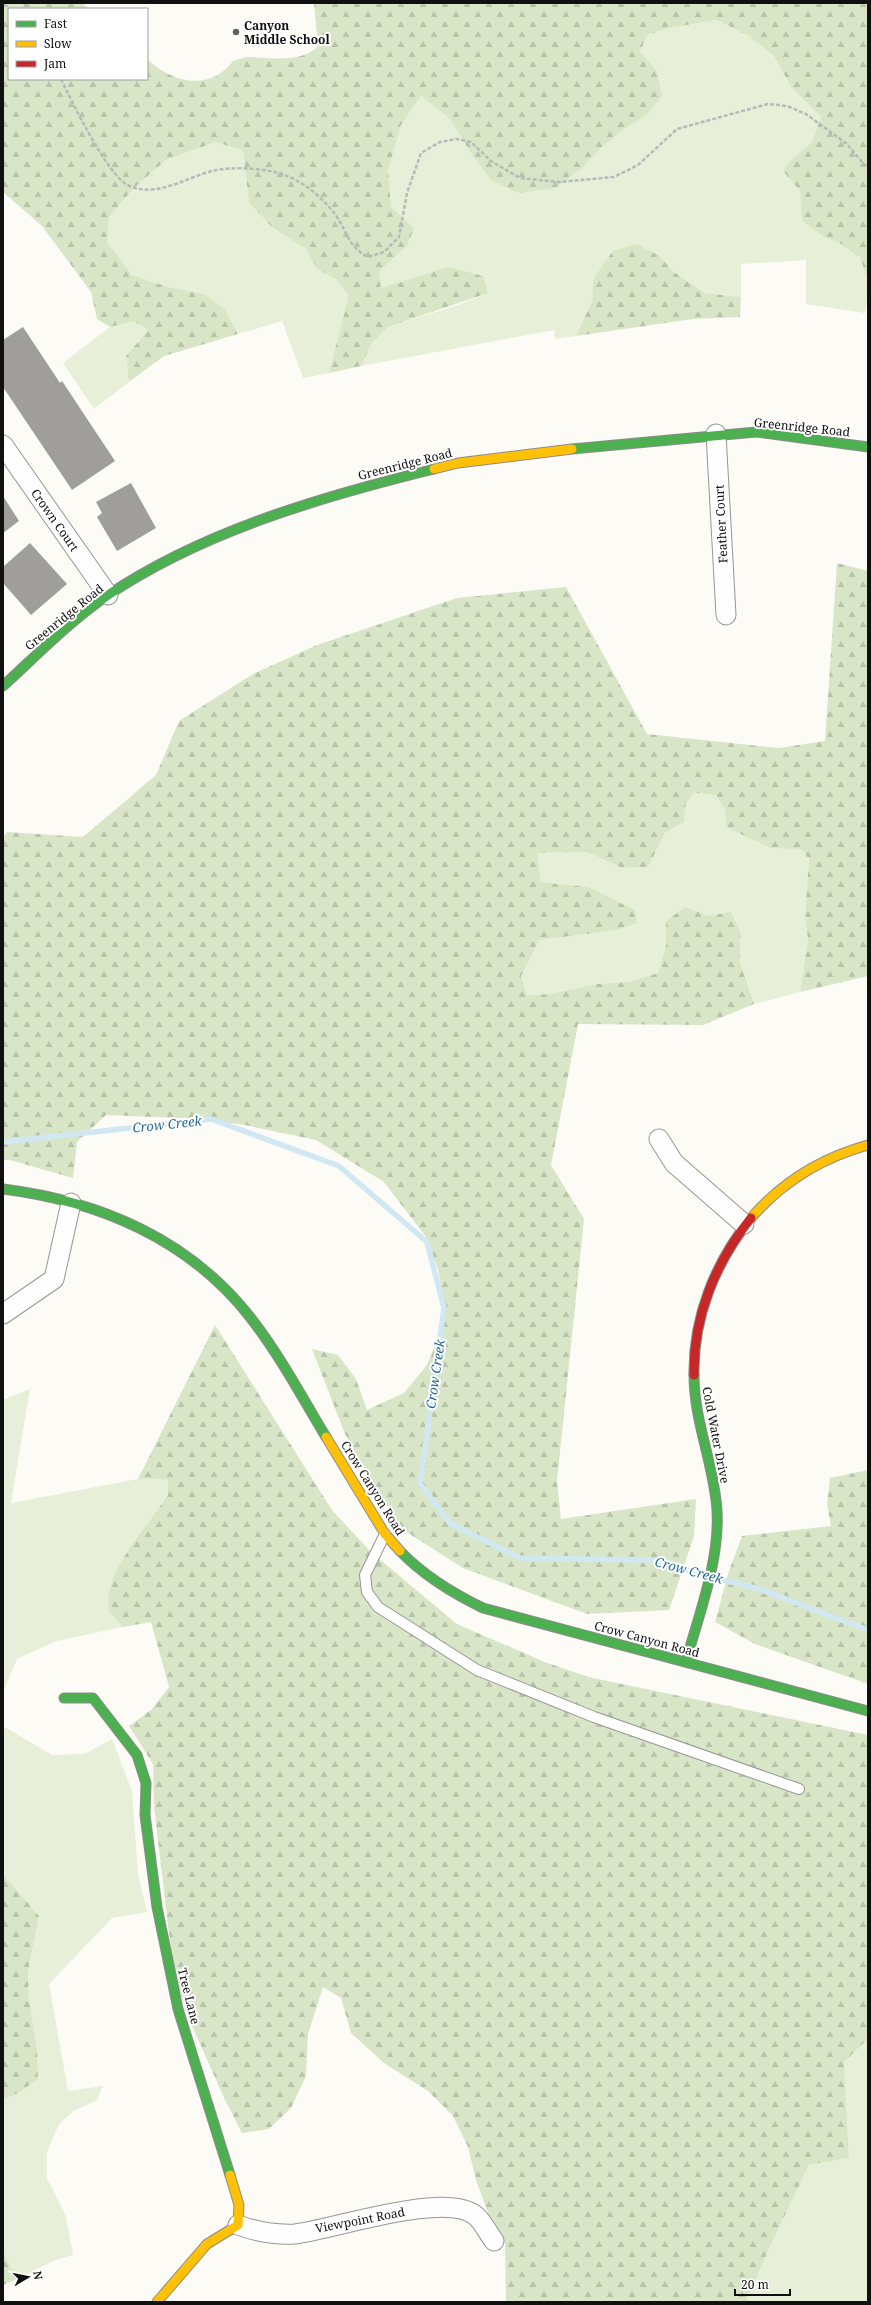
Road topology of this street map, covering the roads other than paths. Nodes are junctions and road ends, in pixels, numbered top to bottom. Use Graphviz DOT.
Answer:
graph roads {
  1 [pos="716,434"];
  2 [pos="3,445"];
  3 [pos="868,447"];
  4 [pos="108,595"];
  5 [pos="726,615"];
  6 [pos="3,686"];
  7 [pos="659,1139"];
  8 [pos="868,1145"];
  9 [pos="3,1189"];
  10 [pos="71,1203"];
  11 [pos="744,1224"];
  12 [pos="3,1314"];
  13 [pos="385,1534"];
  14 [pos="686,1662"];
  15 [pos="64,1698"];
  16 [pos="868,1711"];
  17 [pos="799,1789"];
  18 [pos="238,2225"];
  19 [pos="494,2241"];
  20 [pos="157,2302"];
  1 -- 3 [label="street, Greenridge Road"];
  1 -- 4 [label="street, Greenridge Road"];
  1 -- 5 [label="street, Feather Court"];
  2 -- 4 [label="street, Crown Court"];
  4 -- 6 [label="street, Greenridge Road"];
  7 -- 11 [label="street"];
  8 -- 11 [label="street, Cold Water Drive"];
  9 -- 10 [label="street, Crow Canyon Road"];
  10 -- 12 [label="street"];
  10 -- 13 [label="street, Crow Canyon Road"];
  11 -- 14 [label="street, Cold Water Drive"];
  13 -- 14 [label="street, Crow Canyon Road"];
  13 -- 17 [label="lane"];
  14 -- 16 [label="street, Crow Canyon Road"];
  15 -- 18 [label="street, Tree Lane"];
  18 -- 19 [label="street, Viewpoint Road"];
  18 -- 20 [label="street"];
}
